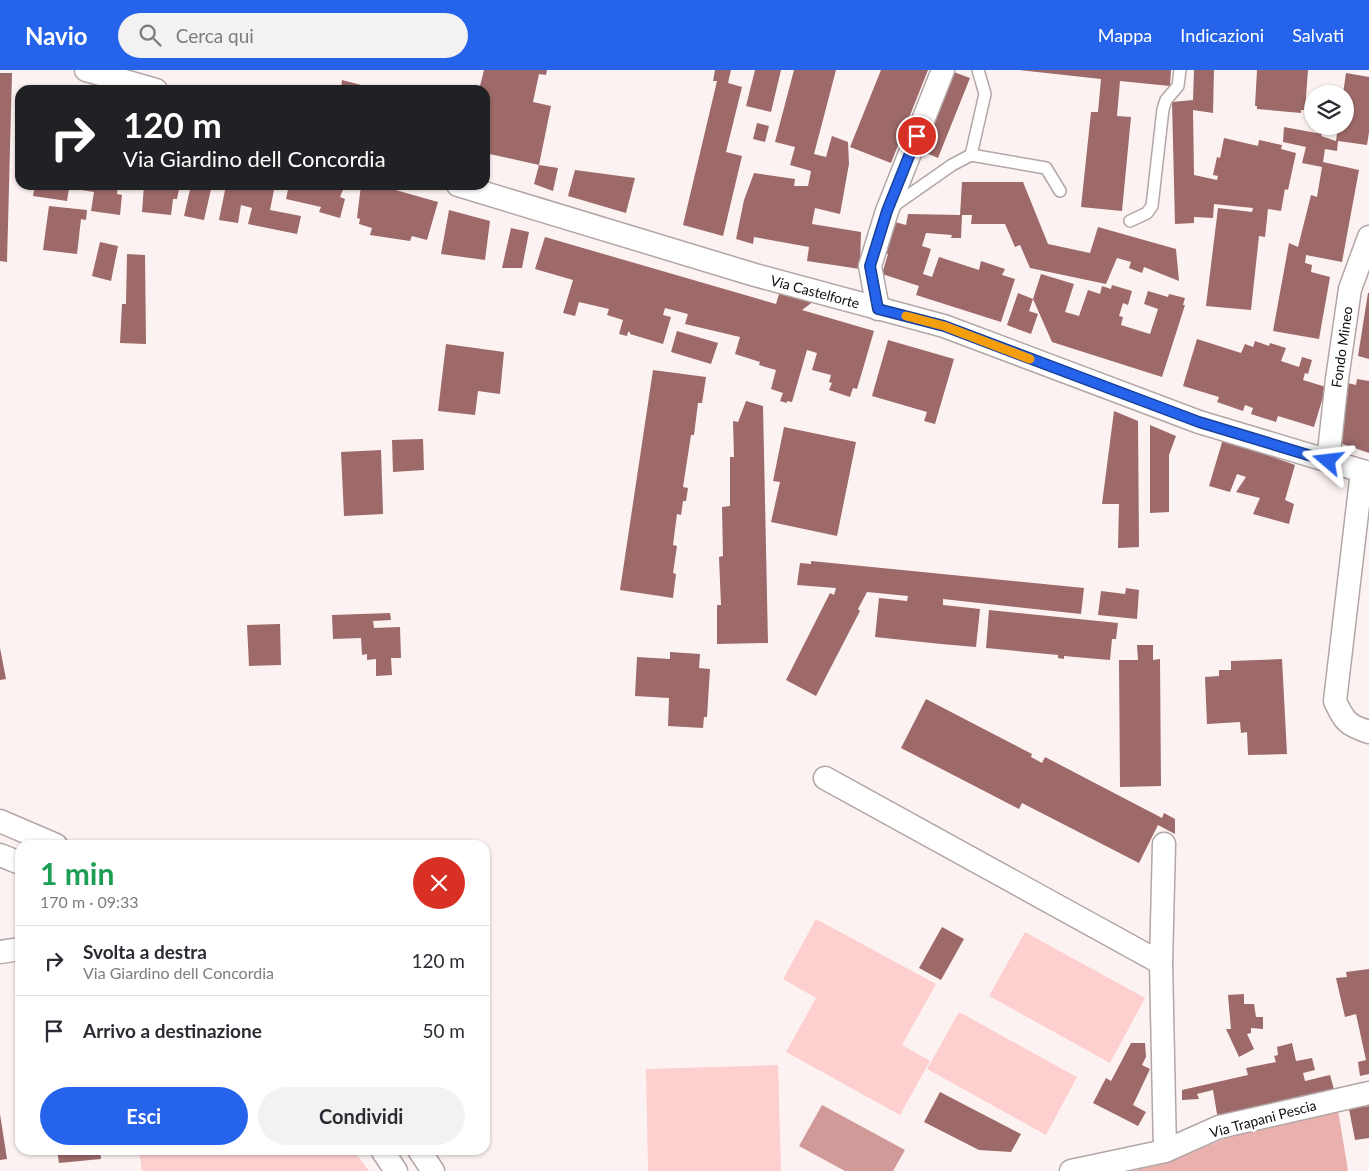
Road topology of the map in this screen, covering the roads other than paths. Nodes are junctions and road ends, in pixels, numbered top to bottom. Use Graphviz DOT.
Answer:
graph roads {
  1 [pos="86,70"];
  2 [pos="943,70"];
  3 [pos="978,70"];
  4 [pos="1180,70"];
  5 [pos="138,85"];
  6 [pos="971,155"];
  7 [pos="474,190"];
  8 [pos="1060,191"];
  9 [pos="887,211"];
  10 [pos="1130,220"];
  11 [pos="1369,237"];
  12 [pos="878,309"];
  13 [pos="1328,461"];
  14 [pos="1366,472"];
  15 [pos="1369,732"];
  16 [pos="825,778"];
  17 [pos="0,821"];
  18 [pos="44,840"];
  19 [pos="1164,844"];
  20 [pos="0,855"];
  21 [pos="15,861"];
  22 [pos="15,950"];
  23 [pos="0,952"];
  24 [pos="1161,963"];
  25 [pos="1369,1092"];
  26 [pos="1165,1151"];
  27 [pos="385,1155"];
  28 [pos="422,1155"];
  29 [pos="396,1171"];
  30 [pos="433,1171"];
  31 [pos="1070,1171"];
  1 -- 5 [label="street"];
  2 -- 9 [label="street"];
  3 -- 6 [label="lane"];
  4 -- 10 [label="lane"];
  6 -- 8 [label="lane"];
  6 -- 9 [label="lane"];
  7 -- 12 [label="street, Via Castelforte"];
  9 -- 12 [label="street"];
  11 -- 13 [label="street, Fondo Mineo"];
  12 -- 13 [label="street, Via Castelforte"];
  13 -- 14 [label="street, Via Castelforte"];
  14 -- 15 [label="street"];
  16 -- 24 [label="street"];
  17 -- 18 [label="street"];
  19 -- 24 [label="street"];
  20 -- 21 [label="street"];
  22 -- 23 [label="street"];
  24 -- 26 [label="street"];
  25 -- 26 [label="street, Via Trapani Pescia"];
  26 -- 31 [label="street, Via Trapani Pescia"];
  27 -- 29 [label="street"];
  28 -- 30 [label="street"];
}
